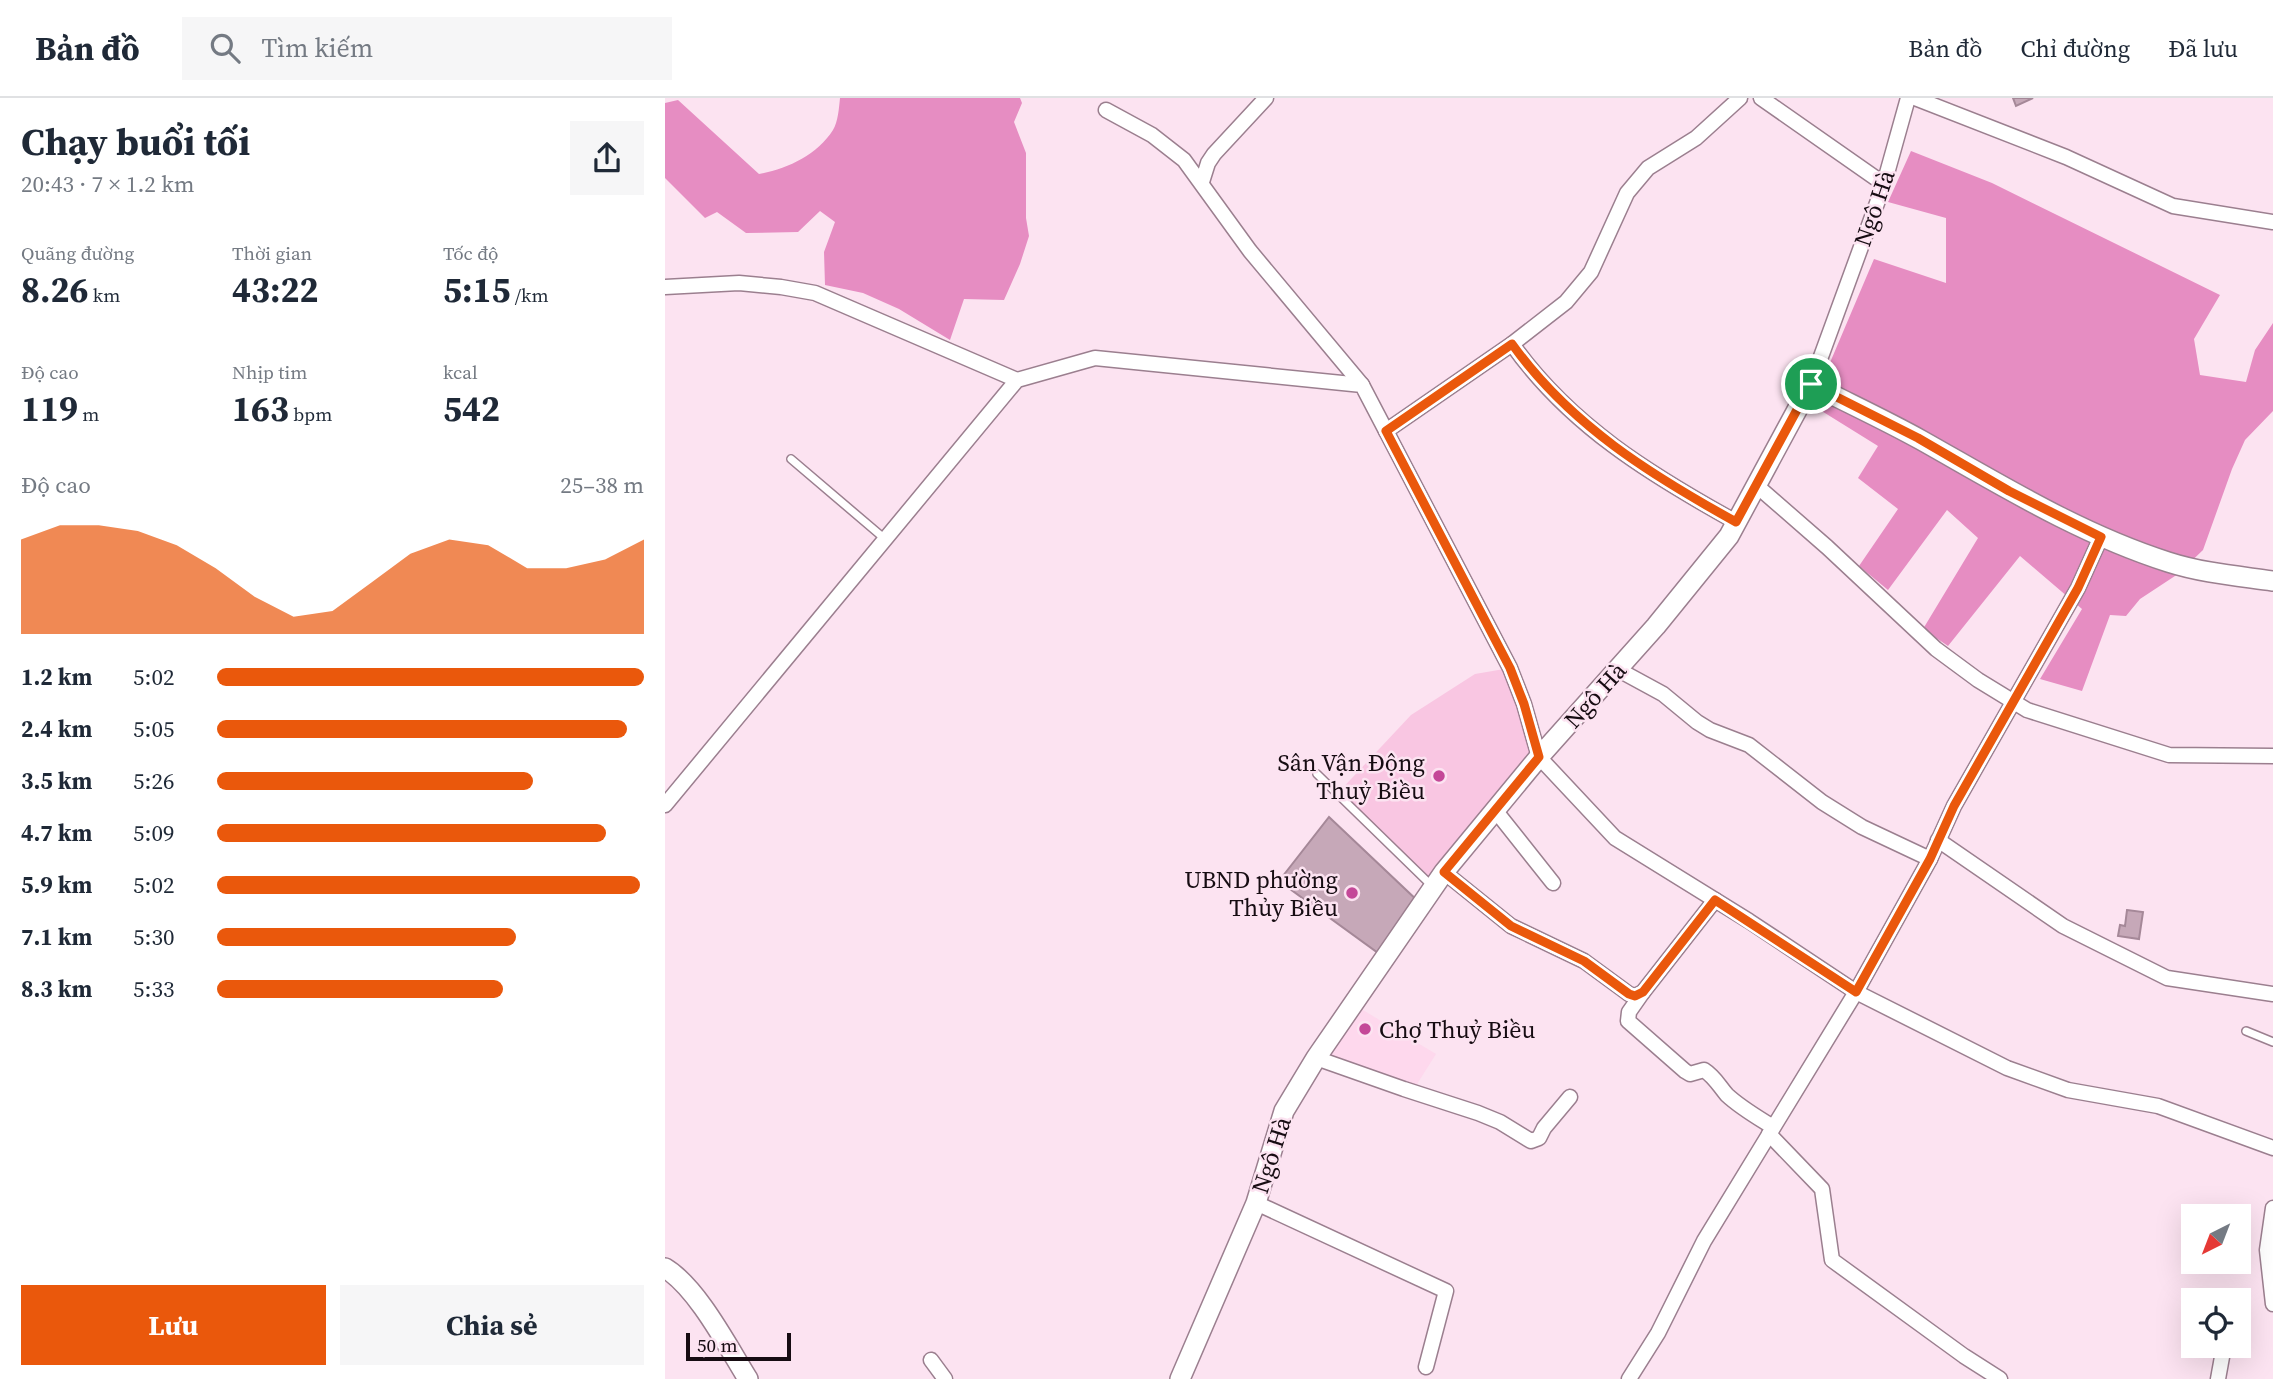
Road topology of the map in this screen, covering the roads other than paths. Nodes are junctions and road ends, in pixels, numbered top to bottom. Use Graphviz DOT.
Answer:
graph roads {
  1 [pos="1266,98"];
  2 [pos="1740,98"];
  3 [pos="1761,98"];
  4 [pos="1908,98"];
  5 [pos="1915,98"];
  6 [pos="1106,110"];
  7 [pos="1202,183"];
  8 [pos="1884,184"];
  9 [pos="2273,222"];
  10 [pos="665,287"];
  11 [pos="1512,344"];
  12 [pos="1017,380"];
  13 [pos="1811,384"];
  14 [pos="1362,385"];
  15 [pos="1386,431"];
  16 [pos="791,459"];
  17 [pos="1757,486"];
  18 [pos="1736,522"];
  19 [pos="2101,537"];
  20 [pos="885,539"];
  21 [pos="2273,581"];
  22 [pos="1618,669"];
  23 [pos="2013,702"];
  24 [pos="2273,756"];
  25 [pos="1539,757"];
  26 [pos="1317,774"];
  27 [pos="665,805"];
  28 [pos="1495,810"];
  29 [pos="1938,841"];
  30 [pos="1930,859"];
  31 [pos="1439,880"];
  32 [pos="1553,883"];
  33 [pos="1715,900"];
  34 [pos="1643,992"];
  35 [pos="1856,992"];
  36 [pos="2273,994"];
  37 [pos="2246,1031"];
  38 [pos="2273,1042"];
  39 [pos="1316,1058"];
  40 [pos="1570,1097"];
  41 [pos="1771,1130"];
  42 [pos="2273,1148"];
  43 [pos="1256,1203"];
  44 [pos="2273,1208"];
  45 [pos="665,1268"];
  46 [pos="2273,1304"];
  47 [pos="2222,1358"];
  48 [pos="931,1360"];
  49 [pos="1426,1367"];
  50 [pos="748,1379"];
  51 [pos="946,1379"];
  52 [pos="1180,1379"];
  53 [pos="1629,1379"];
  54 [pos="2000,1379"];
  55 [pos="2218,1379"];
  1 -- 7 [label="street"];
  2 -- 11 [label="street"];
  3 -- 8 [label="street"];
  4 -- 8 [label="street, Ngô Hà"];
  5 -- 9 [label="street"];
  6 -- 7 [label="street"];
  7 -- 14 [label="street"];
  8 -- 13 [label="street, Ngô Hà"];
  10 -- 12 [label="street"];
  11 -- 15 [label="street"];
  11 -- 18 [label="street"];
  12 -- 14 [label="street"];
  12 -- 20 [label="street"];
  13 -- 17 [label="street, Ngô Hà"];
  13 -- 19 [label="street"];
  14 -- 15 [label="street"];
  15 -- 25 [label="street"];
  16 -- 20 [label="lane"];
  17 -- 18 [label="street, Ngô Hà"];
  17 -- 23 [label="street"];
  18 -- 22 [label="street, Ngô Hà"];
  19 -- 21 [label="street"];
  19 -- 23 [label="street"];
  20 -- 27 [label="street"];
  22 -- 25 [label="street, Ngô Hà"];
  22 -- 30 [label="street"];
  23 -- 24 [label="street"];
  23 -- 29 [label="street"];
  25 -- 28 [label="street, Ngô Hà"];
  25 -- 33 [label="street"];
  26 -- 31 [label="lane"];
  28 -- 31 [label="street, Ngô Hà"];
  28 -- 32 [label="street"];
  29 -- 30 [label="street"];
  29 -- 36 [label="street"];
  30 -- 35 [label="street"];
  31 -- 34 [label="street"];
  31 -- 39 [label="street, Ngô Hà"];
  33 -- 34 [label="street"];
  33 -- 35 [label="street"];
  34 -- 41 [label="street"];
  35 -- 41 [label="street"];
  35 -- 42 [label="street"];
  37 -- 38 [label="lane"];
  39 -- 40 [label="street"];
  39 -- 43 [label="street, Ngô Hà"];
  41 -- 53 [label="street"];
  41 -- 54 [label="street"];
  43 -- 49 [label="street"];
  43 -- 52 [label="street, Ngô Hà"];
  44 -- 46 [label="street"];
  45 -- 50 [label="street"];
  47 -- 55 [label="street"];
  48 -- 51 [label="street"];
}
